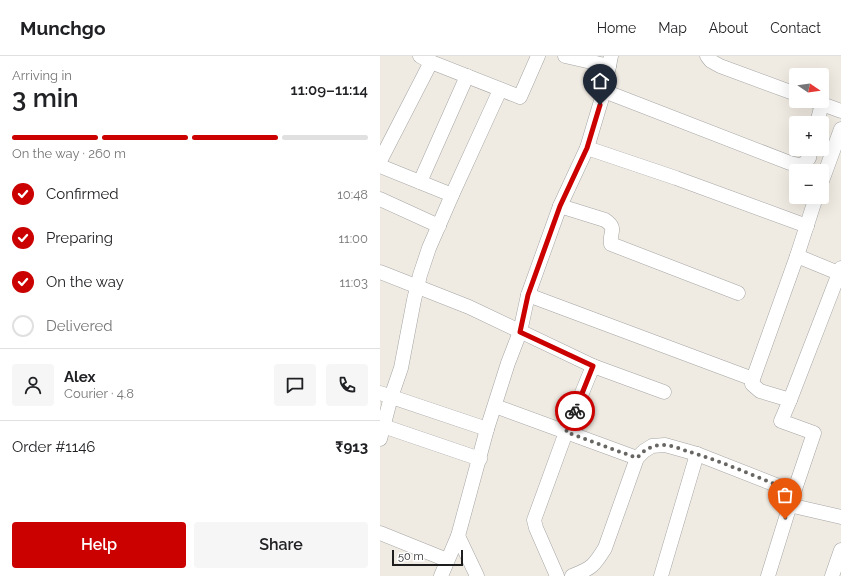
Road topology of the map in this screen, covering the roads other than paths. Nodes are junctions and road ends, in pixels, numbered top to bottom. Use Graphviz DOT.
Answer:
graph roads {
  1 [pos="538,56"];
  2 [pos="565,56"];
  3 [pos="706,56"];
  4 [pos="425,59"];
  5 [pos="610,61"];
  6 [pos="467,76"];
  7 [pos="500,90"];
  8 [pos="604,91"];
  9 [pos="789,91"];
  10 [pos="829,106"];
  11 [pos="841,111"];
  12 [pos="841,128"];
  13 [pos="587,148"];
  14 [pos="809,156"];
  15 [pos="380,161"];
  16 [pos="828,164"];
  17 [pos="380,166"];
  18 [pos="420,182"];
  19 [pos="452,195"];
  20 [pos="381,203"];
  21 [pos="814,204"];
  22 [pos="560,206"];
  23 [pos="439,226"];
  24 [pos="807,226"];
  25 [pos="797,256"];
  26 [pos="380,272"];
  27 [pos="840,272"];
  28 [pos="416,287"];
  29 [pos="738,293"];
  30 [pos="528,295"];
  31 [pos="520,332"];
  32 [pos="593,366"];
  33 [pos="753,379"];
  34 [pos="664,392"];
  35 [pos="386,395"];
  36 [pos="790,400"];
  37 [pos="495,406"];
  38 [pos="487,429"];
  39 [pos="566,432"];
  40 [pos="382,433"];
  41 [pos="697,454"];
  42 [pos="480,458"];
  43 [pos="637,458"];
  44 [pos="794,492"];
  45 [pos="789,505"];
  46 [pos="841,517"];
  47 [pos="380,533"];
  48 [pos="458,536"];
  49 [pos="841,550"];
  50 [pos="447,560"];
  51 [pos="442,576"];
  52 [pos="478,576"];
  53 [pos="557,576"];
  54 [pos="572,576"];
  55 [pos="661,576"];
  56 [pos="768,576"];
  57 [pos="832,576"];
  1 -- 7 [label="street"];
  2 -- 5 [label="street"];
  3 -- 9 [label="street"];
  4 -- 6 [label="street"];
  4 -- 15 [label="street"];
  5 -- 8 [label="street"];
  6 -- 7 [label="street"];
  6 -- 18 [label="street"];
  7 -- 19 [label="street"];
  8 -- 13 [label="street"];
  8 -- 14 [label="street"];
  10 -- 11 [label="street"];
  12 -- 16 [label="street"];
  13 -- 22 [label="street"];
  13 -- 24 [label="street"];
  17 -- 18 [label="street"];
  18 -- 19 [label="street"];
  19 -- 23 [label="street"];
  20 -- 23 [label="street"];
  21 -- 24 [label="street"];
  22 -- 29 [label="street"];
  22 -- 30 [label="street"];
  23 -- 28 [label="street"];
  24 -- 25 [label="street"];
  25 -- 27 [label="street"];
  25 -- 33 [label="street"];
  26 -- 28 [label="street"];
  27 -- 36 [label="street"];
  28 -- 31 [label="street"];
  28 -- 35 [label="street"];
  30 -- 31 [label="street"];
  30 -- 33 [label="street"];
  31 -- 32 [label="street"];
  31 -- 37 [label="street"];
  32 -- 34 [label="street"];
  32 -- 39 [label="street"];
  33 -- 36 [label="street"];
  35 -- 38 [label="street"];
  35 -- 40 [label="street"];
  36 -- 44 [label="street"];
  37 -- 38 [label="street"];
  37 -- 39 [label="street"];
  38 -- 42 [label="street"];
  39 -- 43 [label="street"];
  39 -- 53 [label="street"];
  40 -- 42 [label="street"];
  41 -- 43 [label="street"];
  41 -- 44 [label="street"];
  41 -- 55 [label="street"];
  42 -- 48 [label="street"];
  43 -- 54 [label="street"];
  44 -- 45 [label="street"];
  45 -- 46 [label="street"];
  45 -- 56 [label="street"];
  47 -- 50 [label="street"];
  48 -- 50 [label="street"];
  48 -- 52 [label="street"];
  49 -- 57 [label="street"];
  50 -- 51 [label="street"];
}
